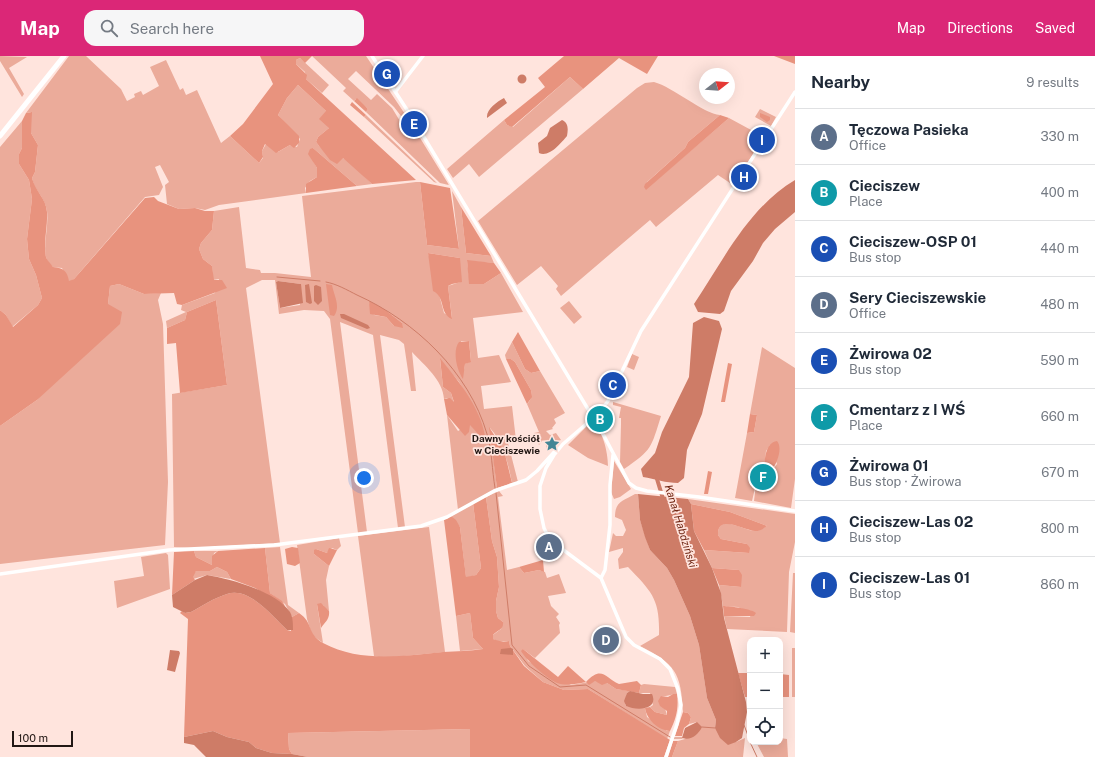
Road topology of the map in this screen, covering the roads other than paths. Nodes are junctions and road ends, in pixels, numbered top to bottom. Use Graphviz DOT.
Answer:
graph roads {
  1 [pos="64,56"];
  2 [pos="372,56"];
  3 [pos="423,56"];
  4 [pos="396,91"];
  5 [pos="795,92"];
  6 [pos="0,136"];
  7 [pos="600,416"];
  8 [pos="592,418"];
  9 [pos="608,418"];
  10 [pos="559,448"];
  11 [pos="614,455"];
  12 [pos="795,511"];
  13 [pos="0,574"];
  14 [pos="601,578"];
  15 [pos="666,757"];
  1 -- 6 [label="main road"];
  2 -- 4 [label="street"];
  3 -- 4 [label="street"];
  4 -- 8 [label="street"];
  5 -- 8 [label="street"];
  7 -- 9 [label="street"];
  8 -- 10 [label="street"];
  8 -- 11 [label="street"];
  10 -- 13 [label="street"];
  10 -- 14 [label="street"];
  11 -- 12 [label="street"];
  11 -- 14 [label="street"];
  14 -- 15 [label="street"];
}
